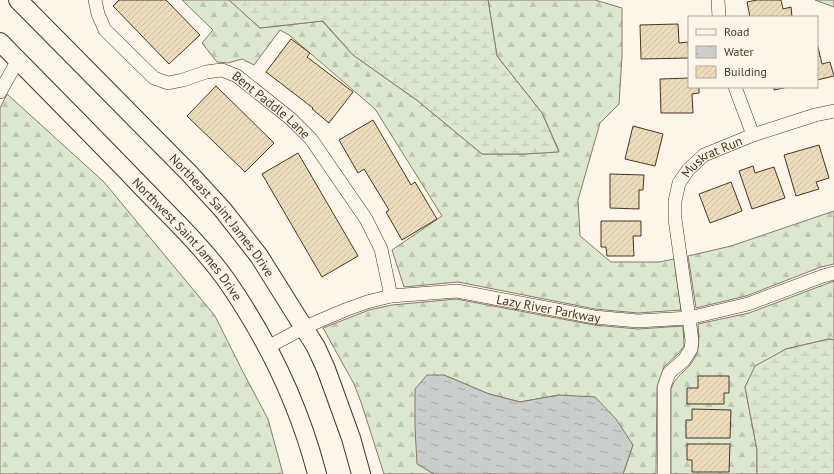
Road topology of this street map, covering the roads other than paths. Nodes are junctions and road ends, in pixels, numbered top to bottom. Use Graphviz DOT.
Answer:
graph roads {
  1 [pos="18,0"];
  2 [pos="96,0"];
  3 [pos="718,0"];
  4 [pos="719,16"];
  5 [pos="0,42"];
  6 [pos="18,60"];
  7 [pos="735,88"];
  8 [pos="0,92"];
  9 [pos="834,111"];
  10 [pos="752,135"];
  11 [pos="834,273"];
  12 [pos="391,296"];
  13 [pos="690,318"];
  14 [pos="305,327"];
  15 [pos="268,347"];
  16 [pos="317,474"];
  17 [pos="361,474"];
  18 [pos="664,474"];
  1 -- 14 [label="main road, Northeast Saint James Drive"];
  2 -- 12 [label="street, Bent Paddle Lane"];
  3 -- 4 [label="street"];
  5 -- 6 [label="main road, Northwest Saint James Drive"];
  6 -- 8 [label="street"];
  6 -- 15 [label="main road, Northwest Saint James Drive"];
  7 -- 10 [label="street"];
  9 -- 10 [label="street, Muskrat Run"];
  10 -- 13 [label="street, Muskrat Run"];
  11 -- 13 [label="street, Lazy River Parkway"];
  12 -- 13 [label="street, Lazy River Parkway"];
  12 -- 14 [label="street, Lazy River Parkway"];
  13 -- 18 [label="street, Muskrat Run"];
  14 -- 15 [label="street, Lazy River Parkway"];
  14 -- 17 [label="main road, Northeast Saint James Drive"];
  15 -- 16 [label="main road, Northwest Saint James Drive"];
}
